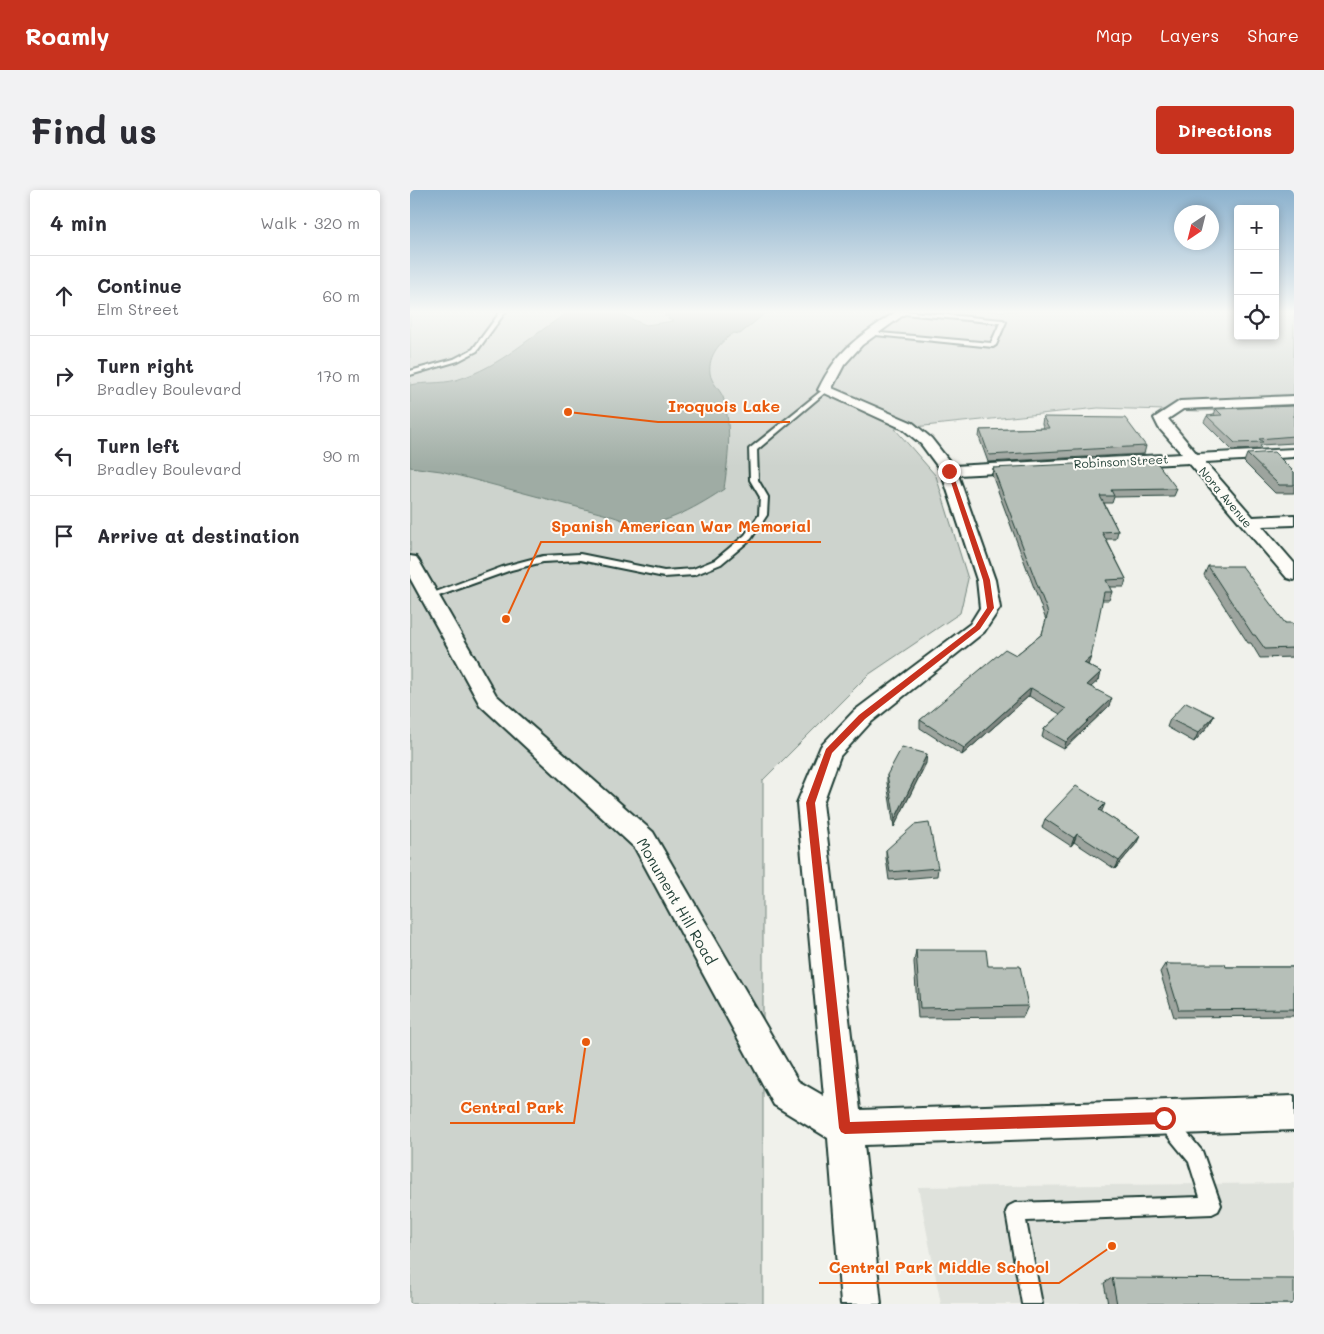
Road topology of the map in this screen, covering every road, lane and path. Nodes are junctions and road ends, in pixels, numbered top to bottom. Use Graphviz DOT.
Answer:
graph roads {
  1 [pos="445,363"];
  2 [pos="840,363"];
  3 [pos="410,373"];
  4 [pos="825,390"];
  5 [pos="1294,400"];
  6 [pos="1294,453"];
  7 [pos="1193,457"];
  8 [pos="949,471"];
  9 [pos="1294,520"];
  10 [pos="1247,522"];
  11 [pos="410,560"];
  12 [pos="1294,574"];
  13 [pos="430,596"];
  14 [pos="1294,1113"];
  15 [pos="1164,1118"];
  16 [pos="845,1128"];
  17 [pos="861,1304"];
  18 [pos="1032,1304"];
  1 -- 3 [label="lane"];
  2 -- 4 [label="street"];
  4 -- 8 [label="street"];
  4 -- 13 [label="lane"];
  5 -- 7 [label="street, Nora Avenue"];
  6 -- 7 [label="street, Robinson Street"];
  7 -- 8 [label="street, Robinson Street"];
  7 -- 10 [label="street, Nora Avenue"];
  8 -- 16 [label="street"];
  9 -- 10 [label="street"];
  10 -- 12 [label="street, Nora Avenue"];
  11 -- 13 [label="street, Monument Hill Road"];
  13 -- 16 [label="street, Monument Hill Road"];
  14 -- 15 [label="street"];
  15 -- 16 [label="street"];
  15 -- 18 [label="lane"];
  16 -- 17 [label="street"];
}
